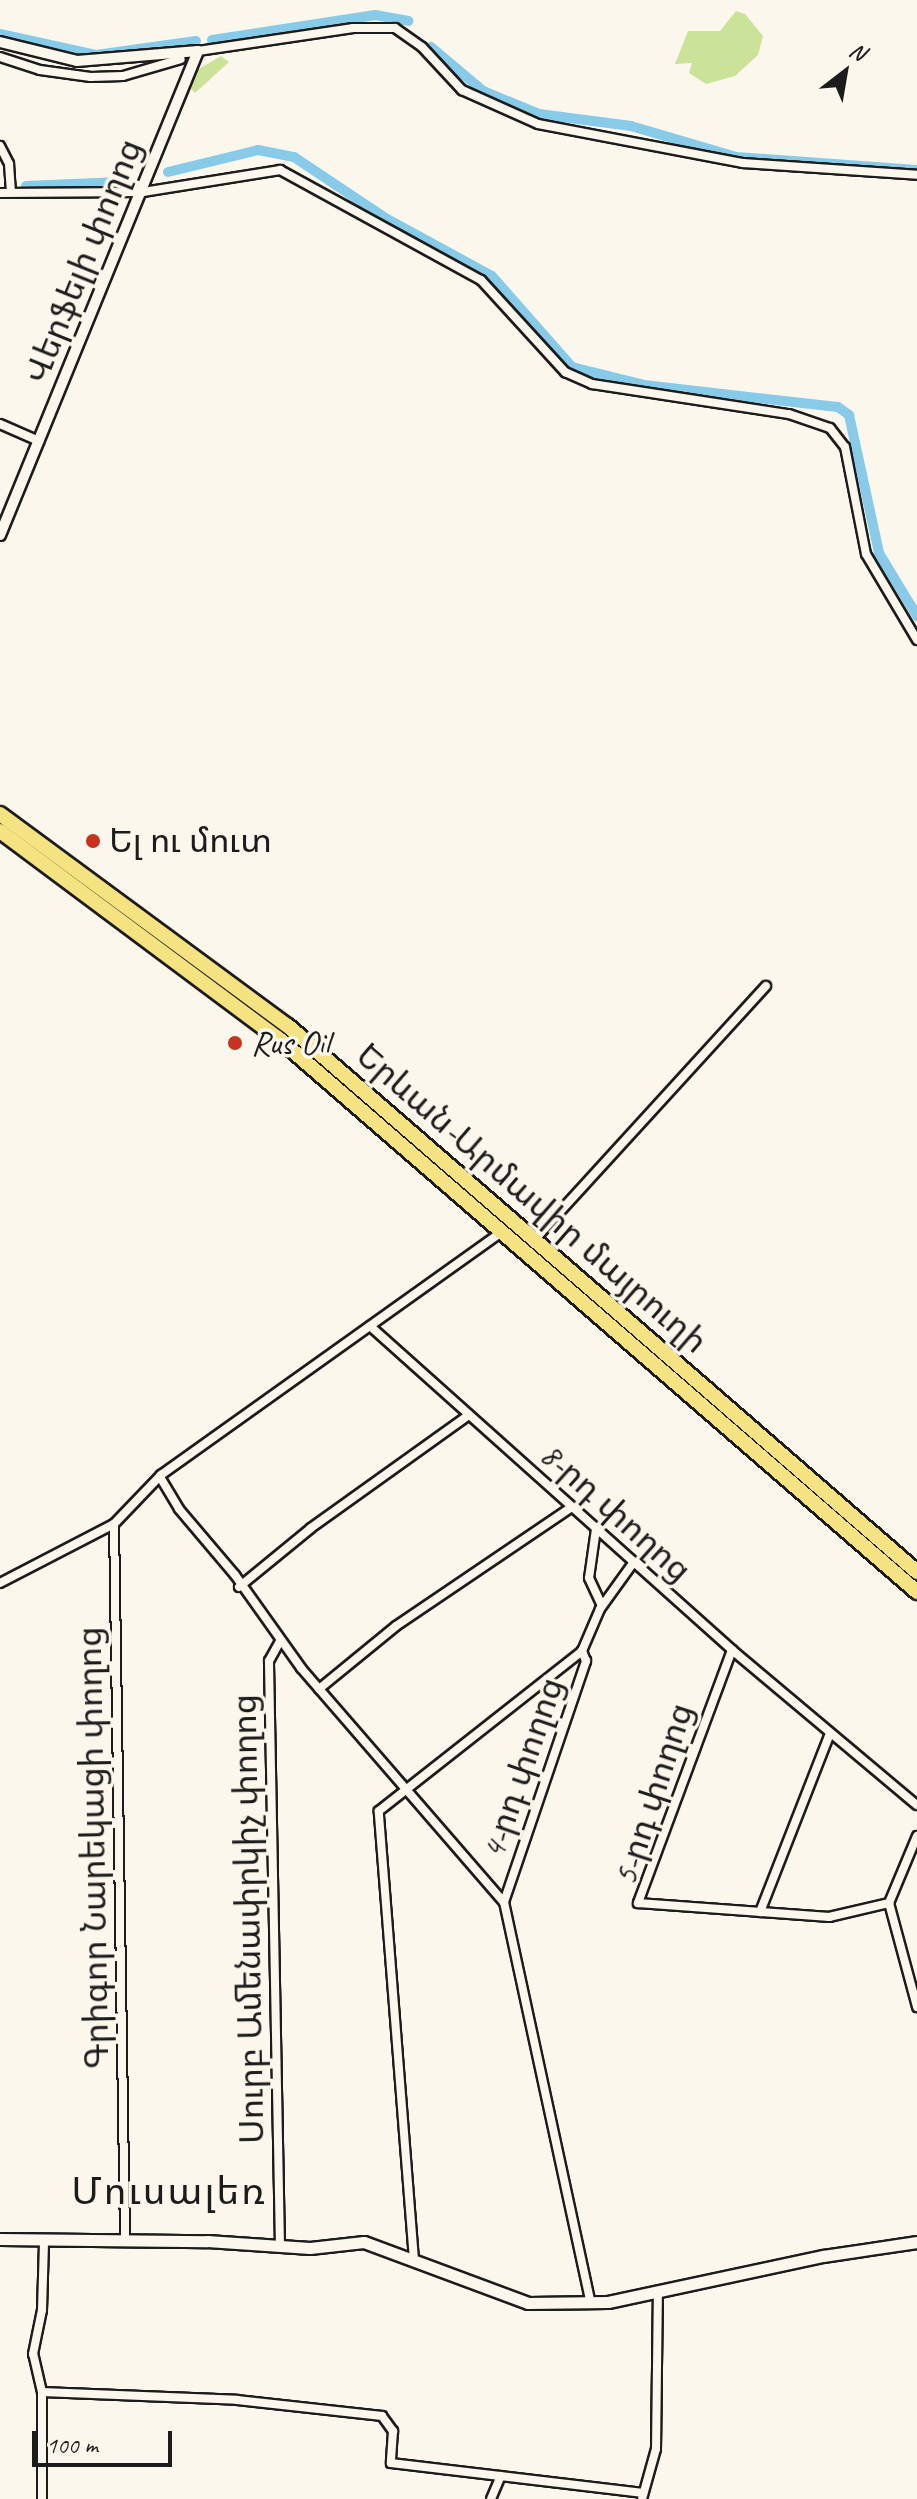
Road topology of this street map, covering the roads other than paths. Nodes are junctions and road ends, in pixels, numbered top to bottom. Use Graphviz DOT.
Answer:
graph roads {
  1 [pos="0,42"];
  2 [pos="198,51"];
  3 [pos="171,52"];
  4 [pos="0,57"];
  5 [pos="181,59"];
  6 [pos="189,70"];
  7 [pos="0,146"];
  8 [pos="917,175"];
  9 [pos="11,192"];
  10 [pos="143,192"];
  11 [pos="0,193"];
  12 [pos="0,424"];
  13 [pos="39,441"];
  14 [pos="0,535"];
  15 [pos="917,640"];
  16 [pos="0,814"];
  17 [pos="0,831"];
  18 [pos="766,986"];
  19 [pos="503,1231"];
  20 [pos="534,1240"];
  21 [pos="370,1326"];
  22 [pos="469,1415"];
  23 [pos="783,1466"];
  24 [pos="160,1476"];
  25 [pos="572,1507"];
  26 [pos="114,1524"];
  27 [pos="596,1529"];
  28 [pos="633,1563"];
  29 [pos="917,1572"];
  30 [pos="0,1583"];
  31 [pos="239,1587"];
  32 [pos="917,1592"];
  33 [pos="600,1609"];
  34 [pos="280,1641"];
  35 [pos="732,1650"];
  36 [pos="582,1651"];
  37 [pos="319,1689"];
  38 [pos="830,1733"];
  39 [pos="405,1790"];
  40 [pos="917,1805"];
  41 [pos="917,1836"];
  42 [pos="504,1902"];
  43 [pos="889,1903"];
  44 [pos="760,1912"];
  45 [pos="917,2007"];
  46 [pos="0,2239"];
  47 [pos="125,2239"];
  48 [pos="44,2241"];
  49 [pos="917,2242"];
  50 [pos="280,2247"];
  51 [pos="414,2260"];
  52 [pos="658,2292"];
  53 [pos="591,2303"];
  54 [pos="42,2392"];
  55 [pos="501,2476"];
  56 [pos="642,2496"];
  57 [pos="42,2499"];
  58 [pos="491,2499"];
  1 -- 3 [label="street"];
  2 -- 3 [label="street"];
  2 -- 6 [label="street, Վերֆելի փողոց"];
  2 -- 8 [label="street"];
  3 -- 5 [label="street"];
  4 -- 5 [label="street"];
  5 -- 6 [label="street"];
  6 -- 10 [label="street, Վերֆելի փողոց"];
  7 -- 9 [label="street"];
  9 -- 10 [label="street"];
  9 -- 11 [label="street"];
  10 -- 13 [label="street, Վերֆելի փողոց"];
  10 -- 15 [label="street"];
  12 -- 13 [label="street"];
  13 -- 14 [label="street, Վերֆելի փողոց"];
  16 -- 20 [label="highway, Երևան-Արմավիր մայրուղի"];
  17 -- 19 [label="highway, Երևան-Արմավիր մայրուղի"];
  18 -- 20 [label="street"];
  19 -- 21 [label="street"];
  19 -- 23 [label="highway, Երևան-Արմավիր մայրուղի"];
  20 -- 23 [label="highway, Երևան-Արմավիր մայրուղի"];
  21 -- 22 [label="street, 8-րդ փողոց"];
  21 -- 24 [label="street"];
  22 -- 25 [label="street, 8-րդ փողոց"];
  22 -- 31 [label="street"];
  23 -- 29 [label="highway"];
  23 -- 32 [label="highway"];
  24 -- 26 [label="street"];
  24 -- 31 [label="street"];
  25 -- 27 [label="street, 8-րդ փողոց"];
  25 -- 37 [label="street"];
  26 -- 30 [label="street"];
  26 -- 47 [label="street, Գրիգոր Նարեկացի փողոց"];
  27 -- 28 [label="street, 8-րդ փողոց"];
  27 -- 33 [label="street"];
  28 -- 33 [label="street"];
  28 -- 35 [label="street, 8-րդ փողոց"];
  31 -- 34 [label="street"];
  33 -- 36 [label="street"];
  34 -- 37 [label="street"];
  34 -- 50 [label="street, Սուրբ Ամենափրկիչ փողոց"];
  35 -- 38 [label="street, 8-րդ փողոց"];
  35 -- 44 [label="street, 5-րդ փողոց"];
  36 -- 39 [label="street"];
  36 -- 42 [label="street, 4-րդ փողոց"];
  37 -- 39 [label="street"];
  38 -- 40 [label="street, 8-րդ փողոց"];
  38 -- 44 [label="street"];
  39 -- 42 [label="street"];
  39 -- 51 [label="street"];
  41 -- 43 [label="street"];
  42 -- 53 [label="street"];
  43 -- 44 [label="street, 5-րդ փողոց"];
  43 -- 45 [label="street"];
  46 -- 48 [label="main road"];
  47 -- 48 [label="main road"];
  47 -- 50 [label="main road"];
  48 -- 54 [label="street"];
  49 -- 52 [label="main road"];
  50 -- 51 [label="main road"];
  51 -- 53 [label="main road"];
  52 -- 53 [label="main road"];
  52 -- 56 [label="street"];
  54 -- 55 [label="street"];
  54 -- 57 [label="street"];
  55 -- 56 [label="street"];
  55 -- 58 [label="street"];
}
